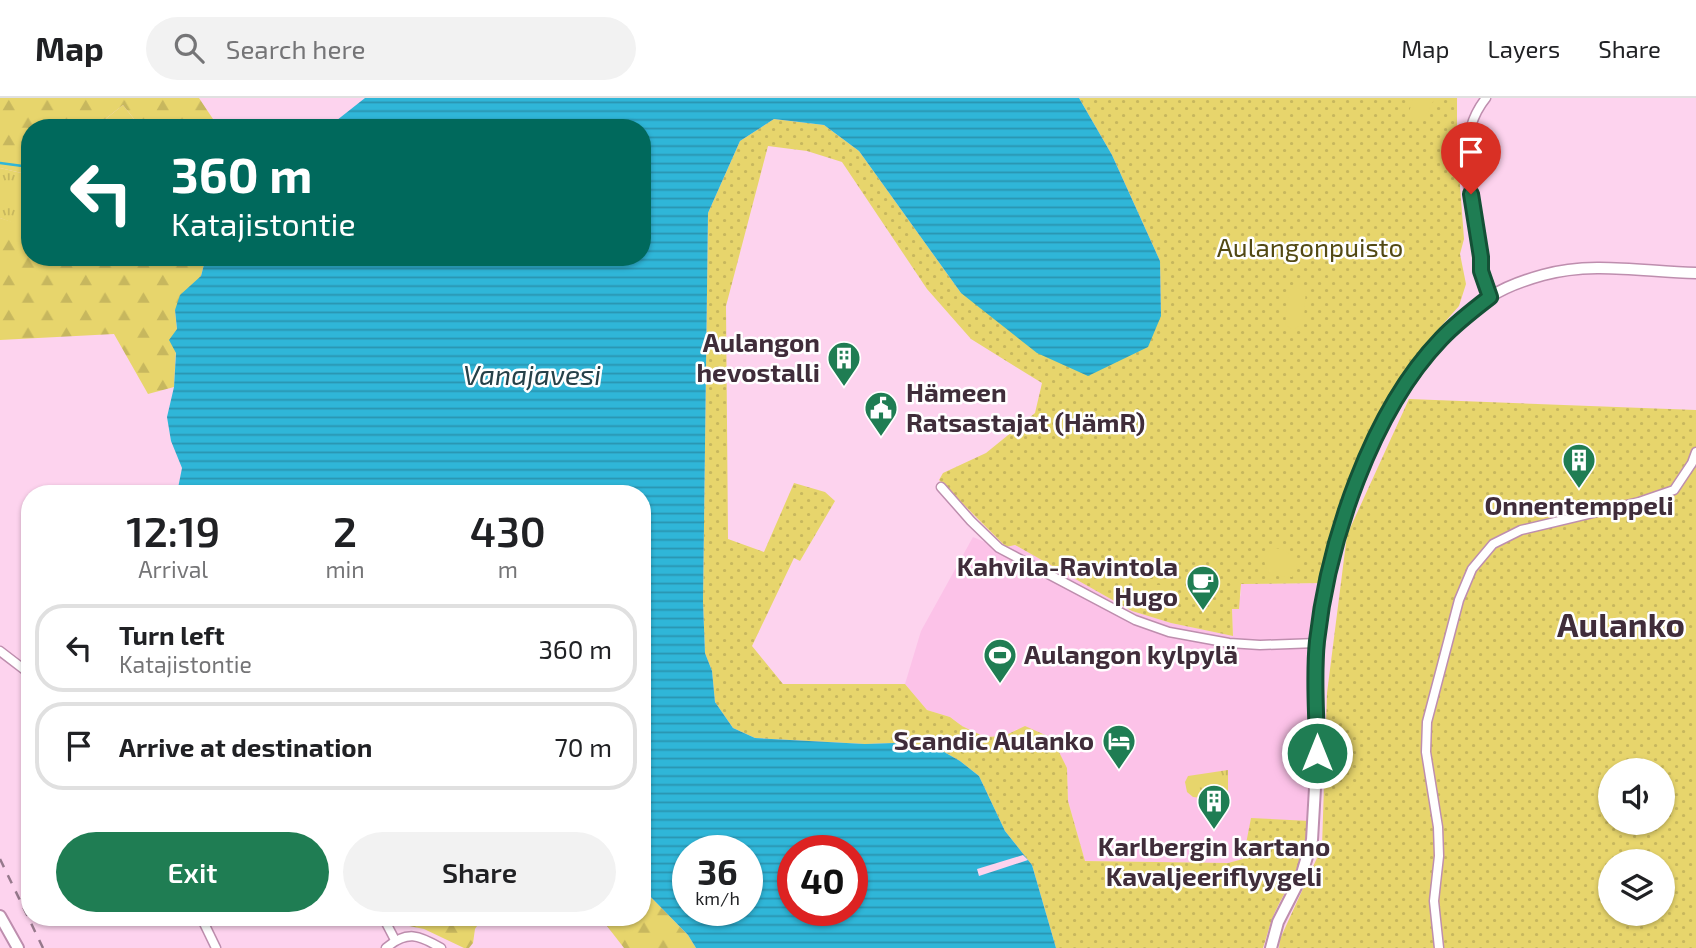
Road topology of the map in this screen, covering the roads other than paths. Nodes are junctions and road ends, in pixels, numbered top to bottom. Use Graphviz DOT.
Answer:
graph roads {
  1 [pos="1486,98"];
  2 [pos="1696,273"];
  3 [pos="1490,297"];
  4 [pos="1696,452"];
  5 [pos="941,487"];
  6 [pos="1317,643"];
  7 [pos="0,651"];
  8 [pos="21,667"];
  9 [pos="1317,753"];
  10 [pos="0,916"];
  11 [pos="205,926"];
  12 [pos="388,926"];
  13 [pos="395,940"];
  14 [pos="18,948"];
  15 [pos="216,948"];
  16 [pos="386,948"];
  17 [pos="440,948"];
  18 [pos="1271,948"];
  19 [pos="1439,948"];
  1 -- 3 [label="street"];
  2 -- 3 [label="street"];
  3 -- 6 [label="street"];
  4 -- 19 [label="street"];
  5 -- 6 [label="street"];
  6 -- 9 [label="street"];
  7 -- 8 [label="street"];
  9 -- 18 [label="main road"];
  10 -- 14 [label="main road"];
  11 -- 15 [label="street"];
  12 -- 13 [label="street"];
  13 -- 16 [label="street"];
  13 -- 17 [label="street"];
}
